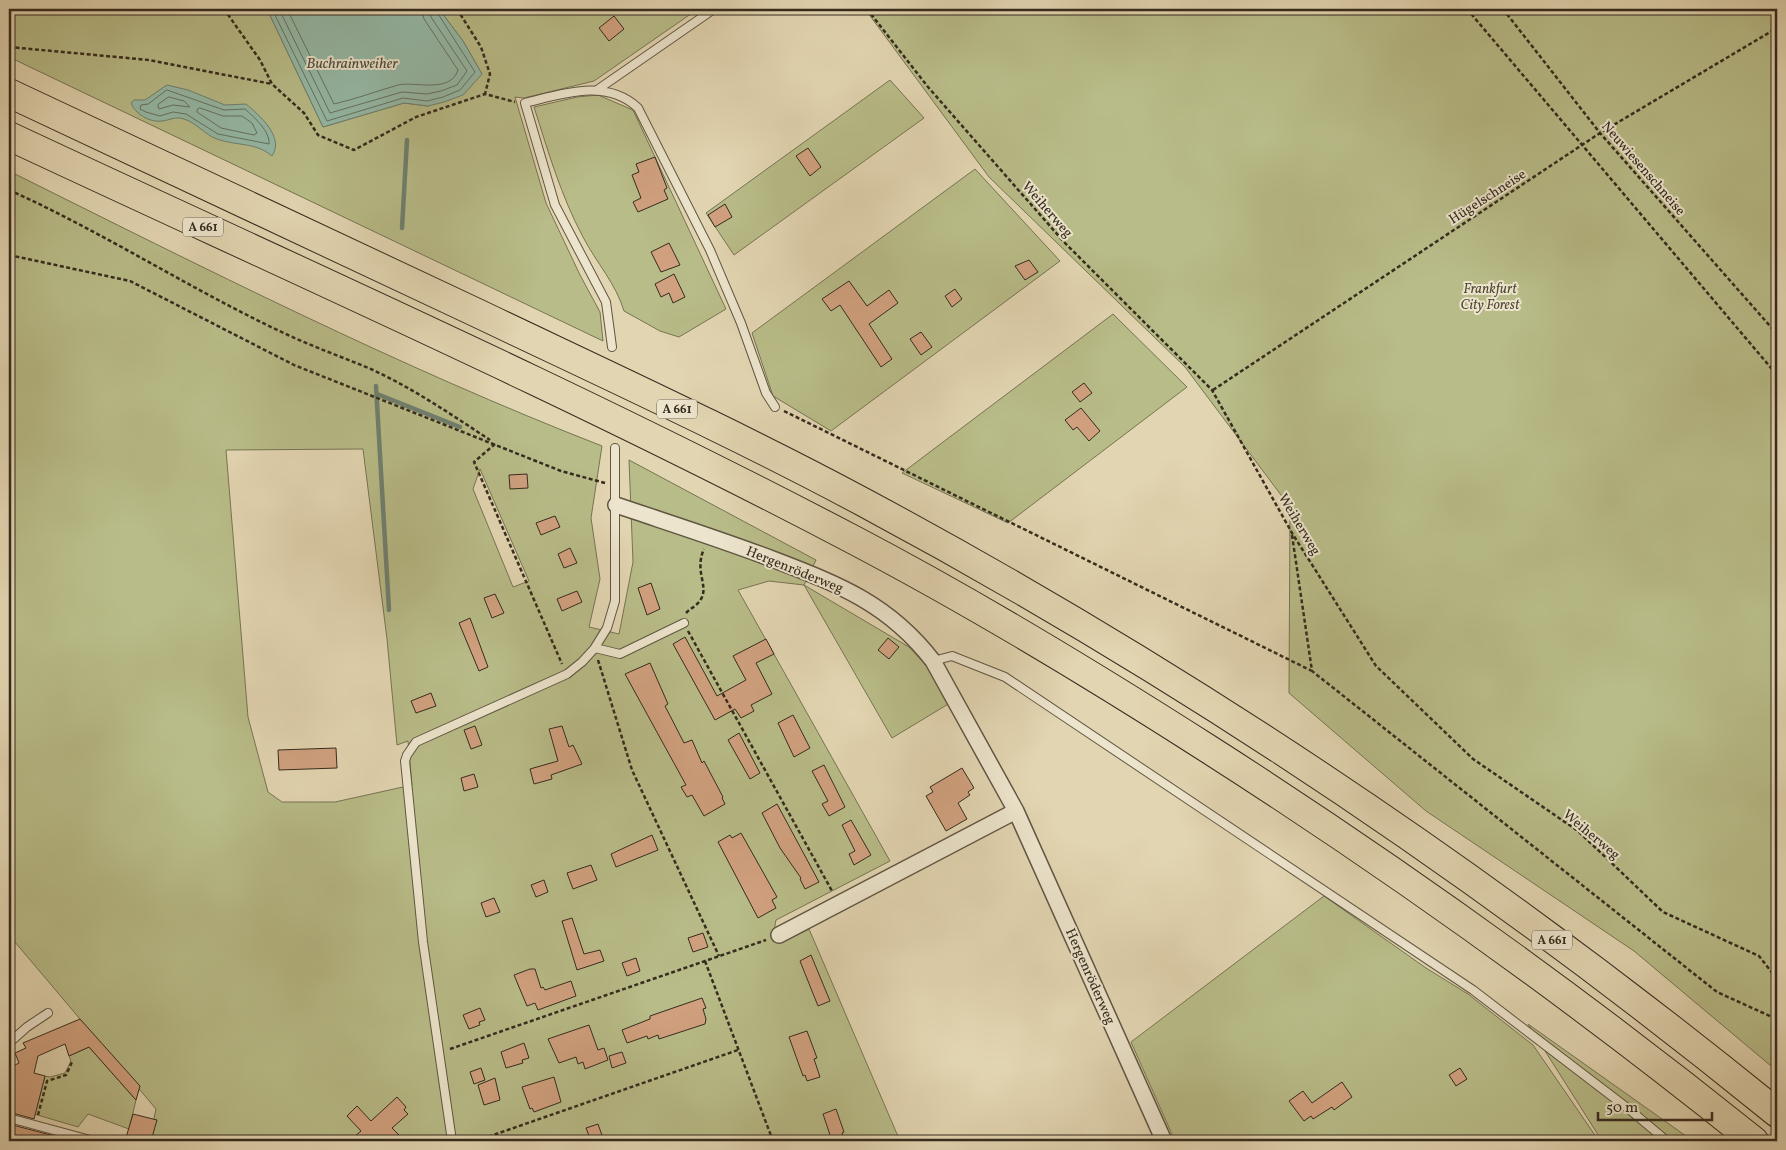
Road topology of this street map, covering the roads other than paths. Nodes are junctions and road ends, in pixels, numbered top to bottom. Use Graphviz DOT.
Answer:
graph roads {
  1 [pos="714,9"];
  2 [pos="597,90"];
  3 [pos="9,93"];
  4 [pos="9,136"];
  5 [pos="612,347"];
  6 [pos="776,407"];
  7 [pos="614,448"];
  8 [pos="616,505"];
  9 [pos="684,623"];
  10 [pos="595,649"];
  11 [pos="933,661"];
  12 [pos="1016,811"];
  13 [pos="779,935"];
  14 [pos="48,1013"];
  15 [pos="9,1043"];
  16 [pos="1777,1113"];
  17 [pos="9,1118"];
  18 [pos="94,1141"];
  19 [pos="452,1141"];
  20 [pos="1164,1141"];
  21 [pos="1667,1141"];
  22 [pos="1754,1141"];
  1 -- 2 [label="lane"];
  2 -- 5 [label="lane"];
  2 -- 6 [label="lane"];
  3 -- 16 [label="highway, A 661"];
  4 -- 22 [label="highway, A 661"];
  7 -- 8 [label="lane"];
  8 -- 10 [label="lane"];
  8 -- 11 [label="street, Hergenröderweg"];
  9 -- 10 [label="lane"];
  10 -- 19 [label="lane"];
  11 -- 12 [label="street, Hergenröderweg"];
  11 -- 21 [label="lane"];
  12 -- 13 [label="street"];
  12 -- 20 [label="street, Hergenröderweg"];
  14 -- 15 [label="lane"];
  17 -- 18 [label="lane"];
}
